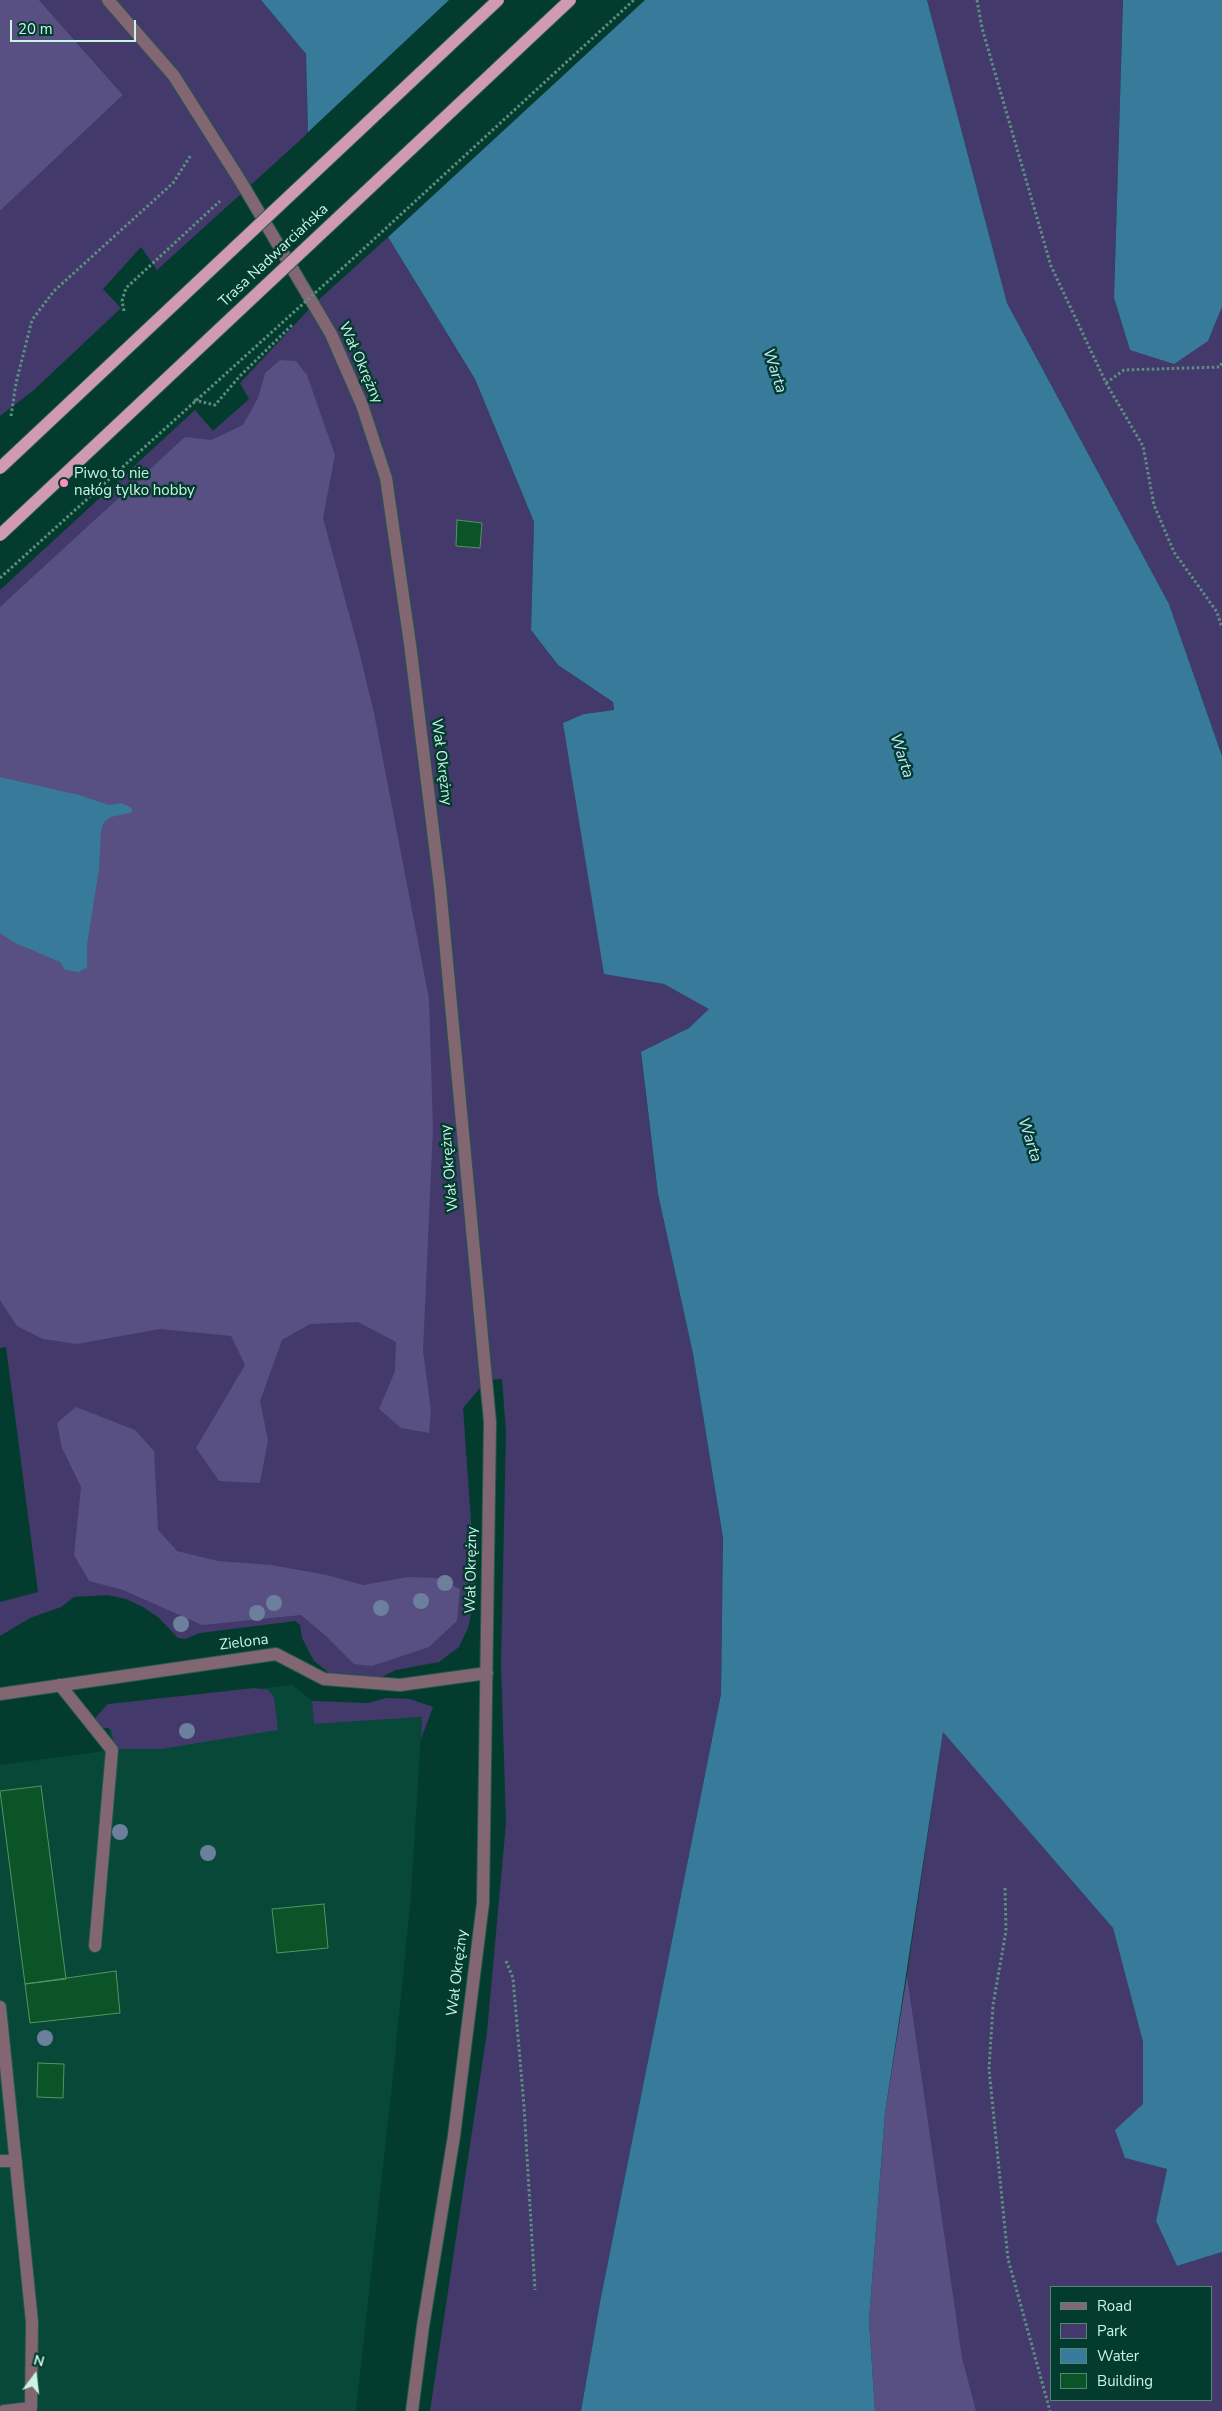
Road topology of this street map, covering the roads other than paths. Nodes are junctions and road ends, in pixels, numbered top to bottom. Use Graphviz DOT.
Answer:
graph roads {
  1 [pos="108,0"];
  2 [pos="498,0"];
  3 [pos="570,0"];
  4 [pos="0,468"];
  5 [pos="0,536"];
  6 [pos="487,1673"];
  7 [pos="60,1685"];
  8 [pos="0,1694"];
  9 [pos="95,1946"];
  10 [pos="0,2007"];
  11 [pos="1,2020"];
  12 [pos="0,2161"];
  13 [pos="16,2161"];
  14 [pos="32,2410"];
  15 [pos="4,2411"];
  16 [pos="412,2411"];
  1 -- 6 [label="street, Wał Okrężny"];
  2 -- 4 [label="main road, bridge"];
  3 -- 5 [label="main road, Trasa Nadwarciańska, bridge"];
  6 -- 7 [label="street, Zielona"];
  6 -- 16 [label="street, Wał Okrężny"];
  7 -- 8 [label="street, Zielona"];
  7 -- 9 [label="street"];
  10 -- 11 [label="street"];
  11 -- 13 [label="street"];
  12 -- 13 [label="street"];
  13 -- 14 [label="street"];
  14 -- 15 [label="street"];
}
